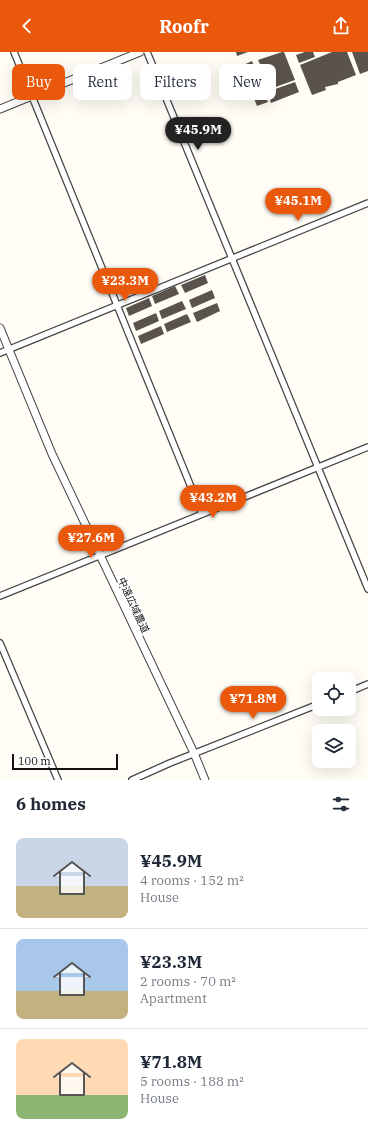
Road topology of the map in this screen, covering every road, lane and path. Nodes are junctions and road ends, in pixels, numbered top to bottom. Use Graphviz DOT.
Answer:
graph roads {
  1 [pos="14,52"];
  2 [pos="140,52"];
  3 [pos="147,52"];
  4 [pos="19,64"];
  5 [pos="65,83"];
  6 [pos="22,100"];
  7 [pos="34,100"];
  8 [pos="0,109"];
  9 [pos="368,203"];
  10 [pos="233,258"];
  11 [pos="117,305"];
  12 [pos="0,328"];
  13 [pos="9,349"];
  14 [pos="0,353"];
  15 [pos="368,447"];
  16 [pos="318,467"];
  17 [pos="202,514"];
  18 [pos="100,556"];
  19 [pos="366,579"];
  20 [pos="368,589"];
  21 [pos="0,596"];
  22 [pos="0,643"];
  23 [pos="368,684"];
  24 [pos="356,689"];
  25 [pos="312,707"];
  26 [pos="194,753"];
  27 [pos="58,780"];
  28 [pos="132,780"];
  29 [pos="205,780"];
  1 -- 4 [label="street"];
  2 -- 5 [label="street"];
  3 -- 10 [label="street"];
  6 -- 8 [label="street"];
  7 -- 11 [label="street"];
  9 -- 10 [label="street"];
  10 -- 11 [label="street"];
  10 -- 16 [label="street"];
  11 -- 13 [label="street"];
  11 -- 17 [label="street"];
  12 -- 13 [label="street, 中遠広域農道"];
  13 -- 14 [label="street"];
  13 -- 18 [label="street, 中遠広域農道"];
  15 -- 16 [label="street"];
  16 -- 17 [label="street"];
  16 -- 19 [label="street"];
  17 -- 18 [label="street"];
  18 -- 21 [label="street"];
  18 -- 26 [label="street, 中遠広域農道"];
  19 -- 20 [label="street"];
  22 -- 27 [label="street"];
  23 -- 24 [label="street"];
  25 -- 26 [label="street"];
  26 -- 28 [label="street"];
  26 -- 29 [label="street, 中遠広域農道"];
}
